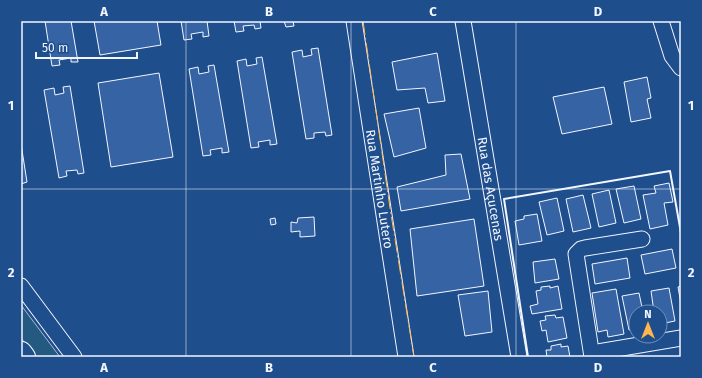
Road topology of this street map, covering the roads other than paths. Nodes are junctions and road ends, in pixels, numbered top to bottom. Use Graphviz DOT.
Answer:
graph roads {
  1 [pos="354,21"];
  2 [pos="463,21"];
  3 [pos="661,21"];
  4 [pos="681,68"];
  5 [pos="642,239"];
  6 [pos="21,286"];
  7 [pos="681,338"];
  8 [pos="21,353"];
  9 [pos="592,355"];
  10 [pos="24,357"];
  11 [pos="74,357"];
  12 [pos="406,357"];
  13 [pos="519,357"];
  1 -- 12 [label="street, Rua Martinho Lutero"];
  2 -- 13 [label="street, Rua das Açucenas"];
  3 -- 4 [label="street"];
  5 -- 9 [label="street"];
  6 -- 11 [label="street"];
  7 -- 9 [label="street"];
  8 -- 10 [label="highway"];
}
